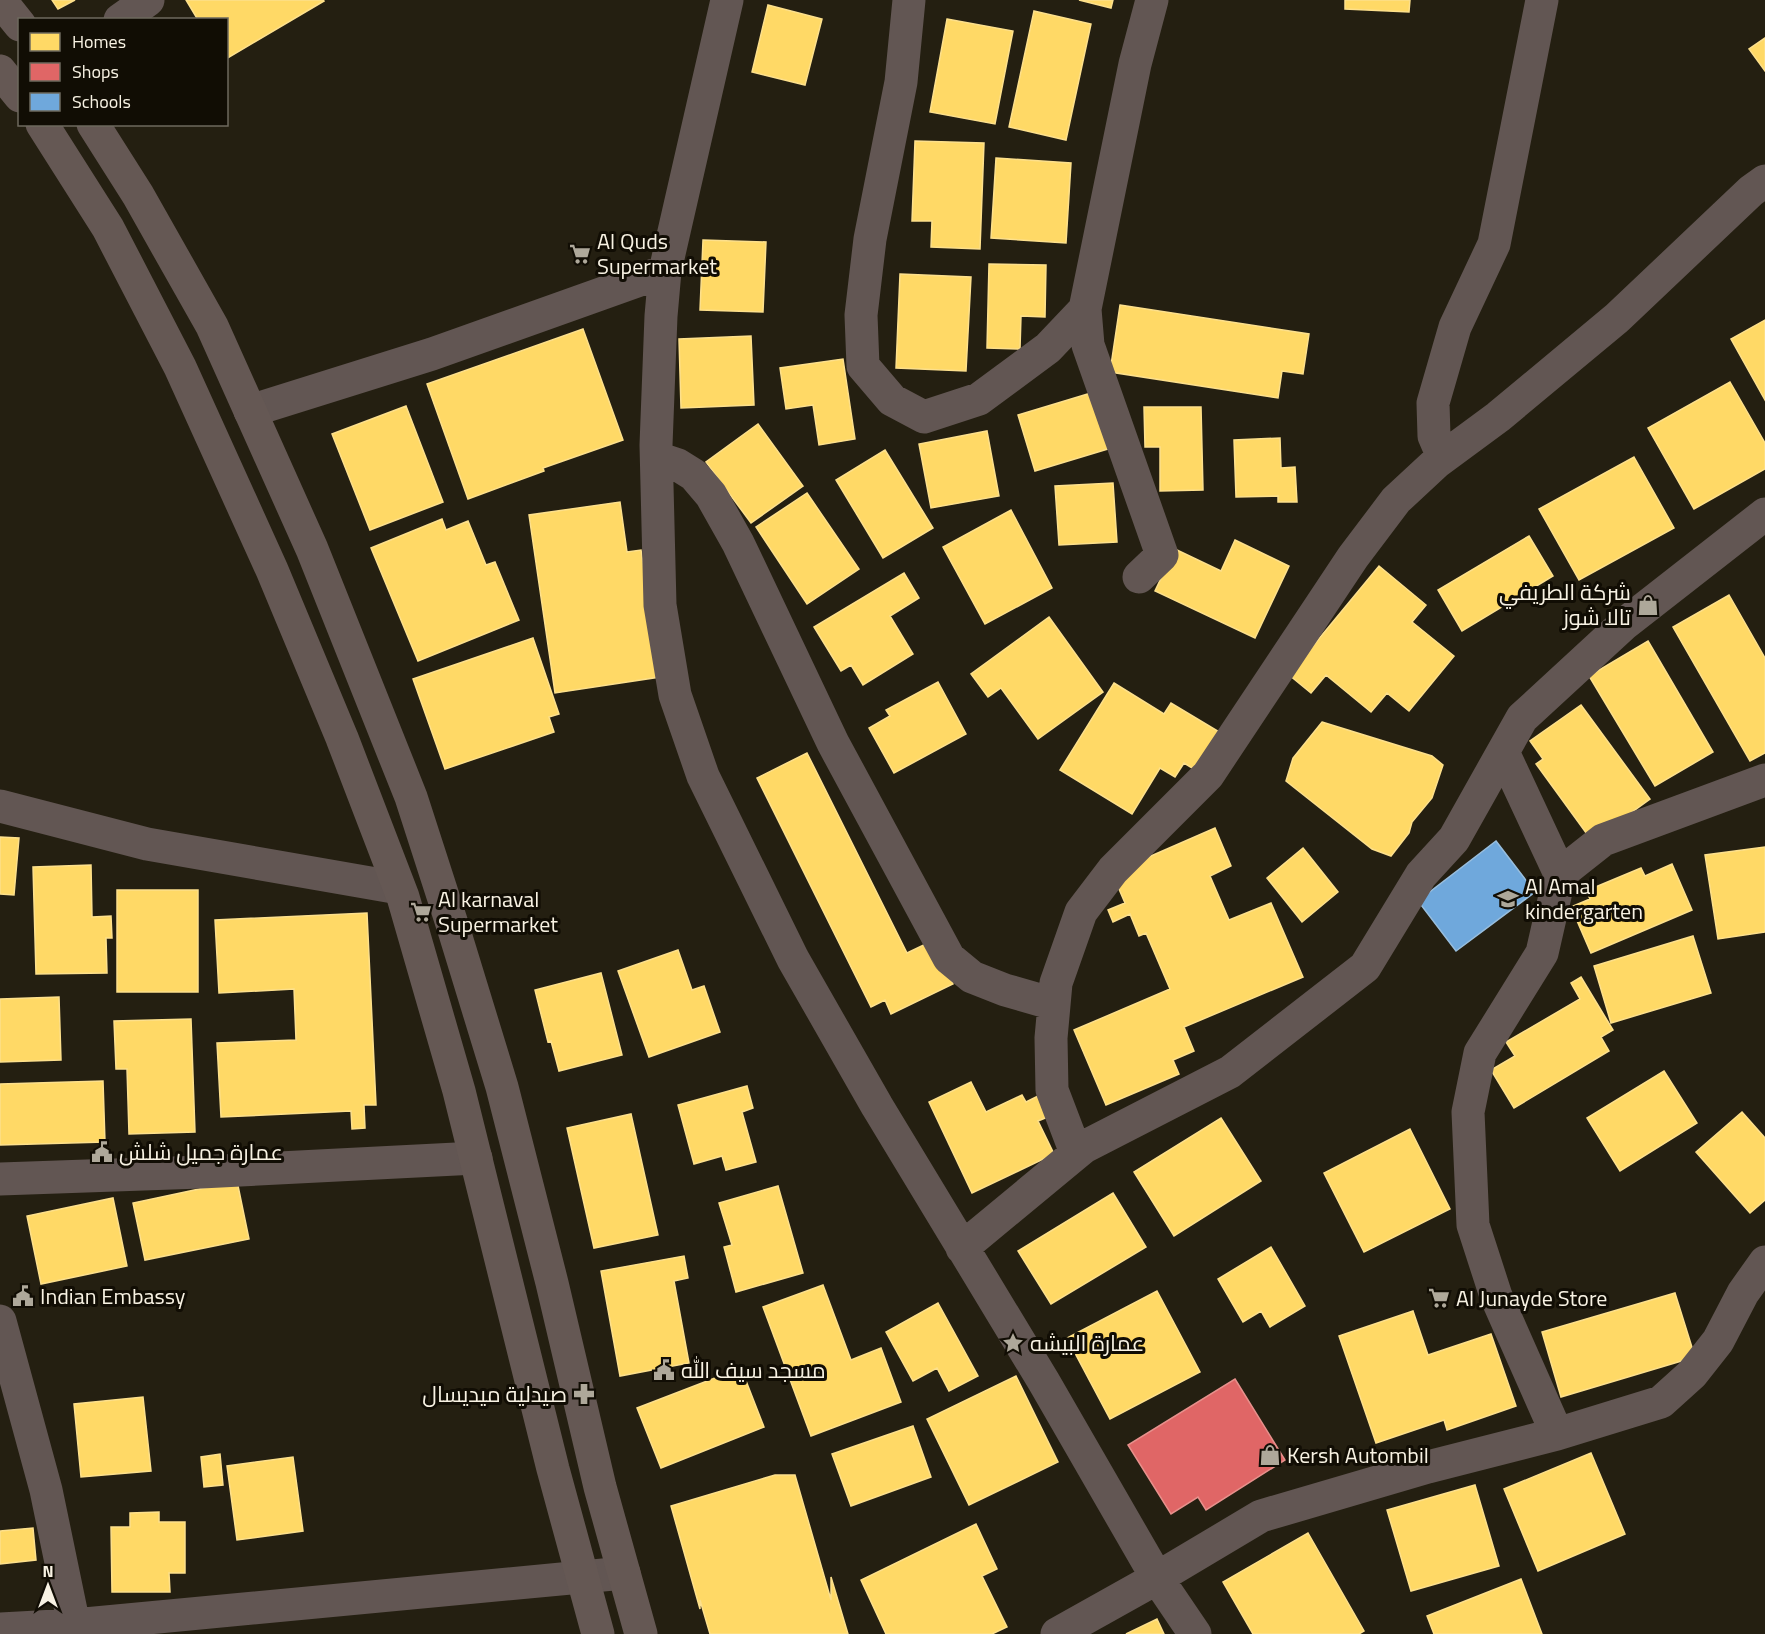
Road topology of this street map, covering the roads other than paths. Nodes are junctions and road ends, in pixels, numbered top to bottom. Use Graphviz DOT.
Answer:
graph roads {
  1 [pos="0,0"];
  2 [pos="148,0"];
  3 [pos="727,0"];
  4 [pos="909,0"];
  5 [pos="1152,0"];
  6 [pos="1542,0"];
  7 [pos="123,18"];
  8 [pos="18,22"];
  9 [pos="0,71"];
  10 [pos="18,94"];
  11 [pos="43,126"];
  12 [pos="94,126"];
  13 [pos="1765,181"];
  14 [pos="665,271"];
  15 [pos="1085,309"];
  16 [pos="250,411"];
  17 [pos="1443,457"];
  18 [pos="657,458"];
  19 [pos="1765,514"];
  20 [pos="1139,577"];
  21 [pos="1503,752"];
  22 [pos="1765,780"];
  23 [pos="0,806"];
  24 [pos="1560,874"];
  25 [pos="399,888"];
  26 [pos="1054,1004"];
  27 [pos="1076,1154"];
  28 [pos="476,1158"];
  29 [pos="0,1179"];
  30 [pos="962,1248"];
  31 [pos="1765,1262"];
  32 [pos="0,1321"];
  33 [pos="1557,1434"];
  34 [pos="624,1574"];
  35 [pos="584,1578"];
  36 [pos="1157,1578"];
  37 [pos="74,1625"];
  38 [pos="0,1629"];
  39 [pos="598,1634"];
  40 [pos="641,1634"];
  41 [pos="1057,1634"];
  42 [pos="1195,1634"];
  1 -- 8 [label="main road"];
  2 -- 7 [label="street"];
  3 -- 14 [label="street"];
  4 -- 15 [label="street"];
  5 -- 15 [label="street"];
  6 -- 17 [label="street"];
  9 -- 10 [label="main road"];
  11 -- 25 [label="main road"];
  12 -- 16 [label="main road"];
  13 -- 17 [label="street"];
  14 -- 16 [label="street"];
  14 -- 18 [label="street"];
  15 -- 20 [label="street"];
  16 -- 34 [label="main road"];
  17 -- 26 [label="street"];
  18 -- 26 [label="street"];
  18 -- 30 [label="street"];
  19 -- 21 [label="street"];
  21 -- 24 [label="street"];
  21 -- 27 [label="street"];
  22 -- 24 [label="street"];
  23 -- 25 [label="street"];
  24 -- 33 [label="street"];
  25 -- 28 [label="main road"];
  26 -- 27 [label="street"];
  27 -- 30 [label="street"];
  28 -- 29 [label="street"];
  28 -- 35 [label="main road"];
  30 -- 36 [label="street"];
  31 -- 33 [label="street"];
  32 -- 37 [label="street"];
  33 -- 36 [label="street"];
  34 -- 35 [label="street"];
  34 -- 40 [label="main road"];
  35 -- 37 [label="street"];
  35 -- 39 [label="main road"];
  36 -- 41 [label="street"];
  36 -- 42 [label="street"];
  37 -- 38 [label="street"];
}
